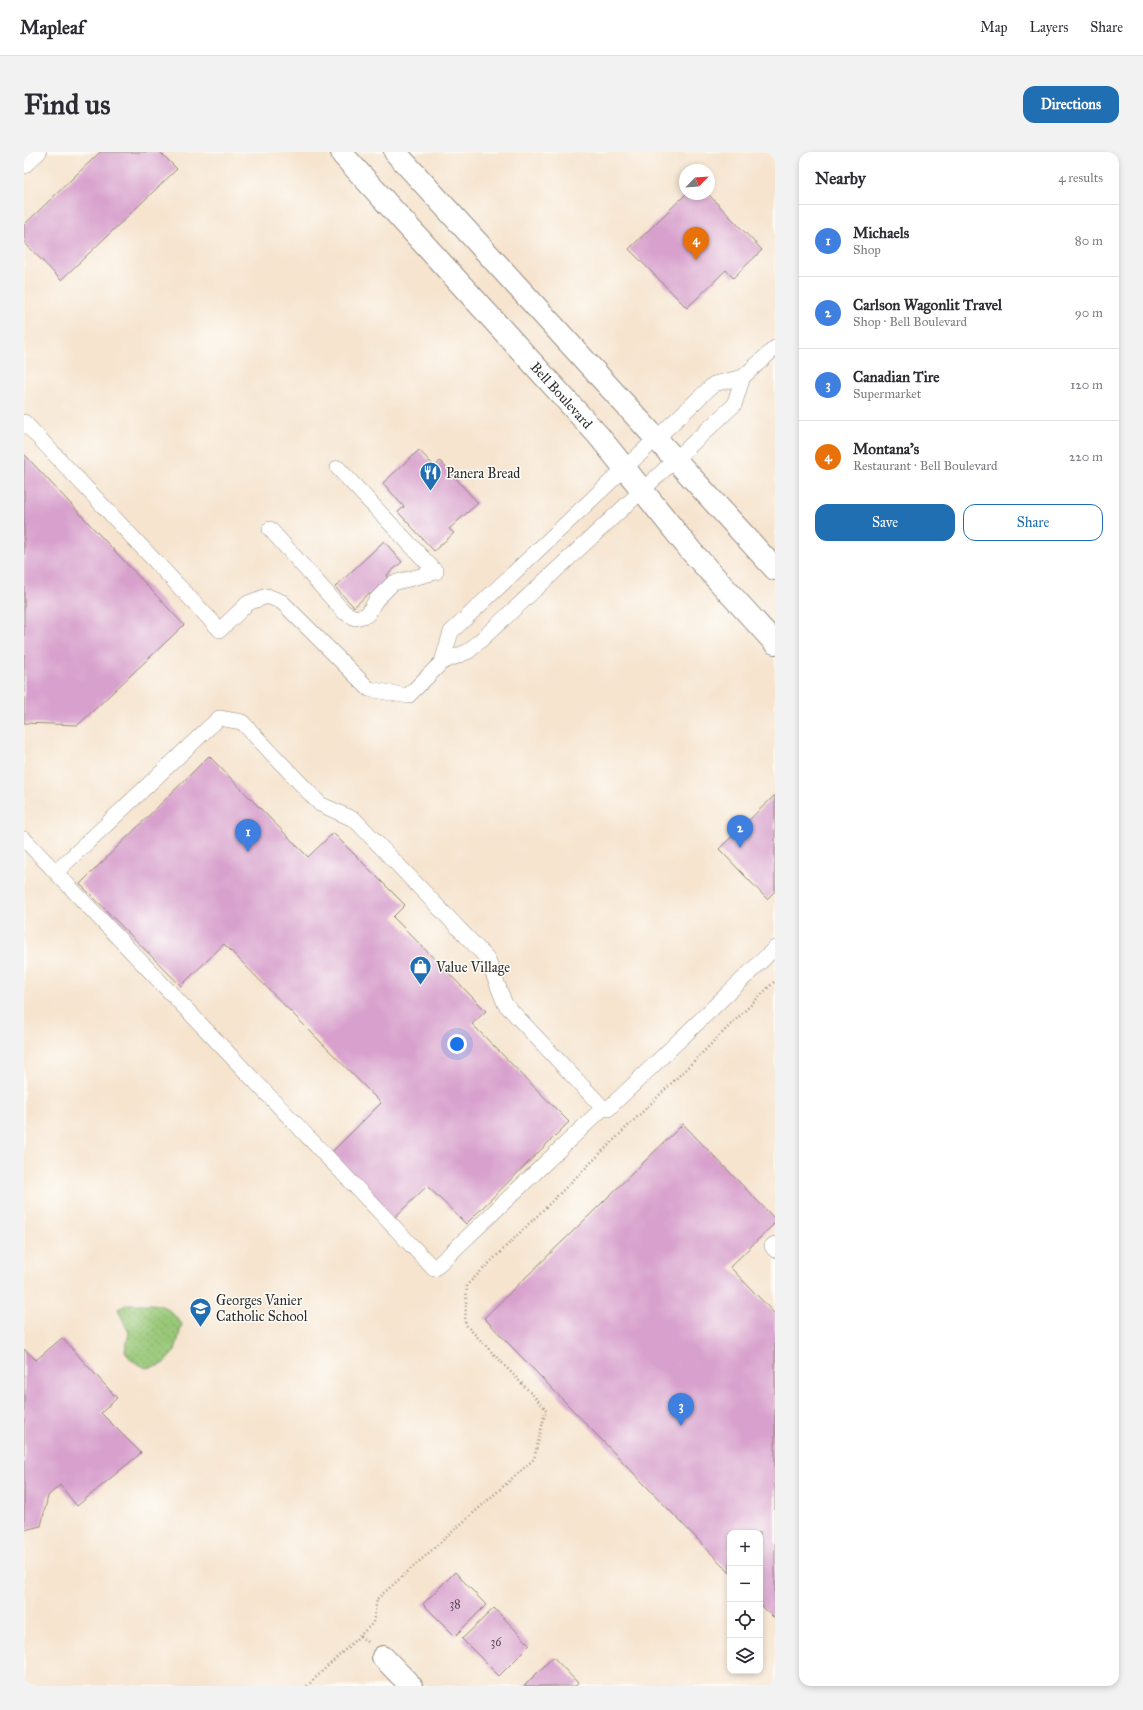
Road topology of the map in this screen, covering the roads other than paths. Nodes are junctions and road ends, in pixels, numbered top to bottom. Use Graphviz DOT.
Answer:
graph roads {
  1 [pos="39,152"];
  2 [pos="342,152"];
  3 [pos="395,152"];
  4 [pos="24,166"];
  5 [pos="775,348"];
  6 [pos="743,377"];
  7 [pos="24,422"];
  8 [pos="655,438"];
  9 [pos="676,461"];
  10 [pos="624,467"];
  11 [pos="338,468"];
  12 [pos="643,491"];
  13 [pos="270,529"];
  14 [pos="775,569"];
  15 [pos="775,643"];
  16 [pos="442,662"];
  17 [pos="24,839"];
  18 [pos="56,872"];
  19 [pos="775,948"];
  20 [pos="603,1108"];
  21 [pos="775,1244"];
  22 [pos="775,1250"];
  23 [pos="383,1657"];
  24 [pos="412,1686"];
  1 -- 4 [label="lane"];
  2 -- 10 [label="main road, Bell Boulevard"];
  3 -- 8 [label="main road"];
  5 -- 6 [label="lane"];
  6 -- 8 [label="lane"];
  6 -- 9 [label="lane"];
  7 -- 16 [label="lane"];
  8 -- 9 [label="main road"];
  8 -- 10 [label="lane"];
  9 -- 12 [label="lane"];
  9 -- 14 [label="main road"];
  10 -- 12 [label="main road, Bell Boulevard"];
  10 -- 16 [label="lane"];
  11 -- 13 [label="lane"];
  12 -- 15 [label="main road, Bell Boulevard"];
  12 -- 16 [label="lane"];
  17 -- 18 [label="lane"];
  18 -- 20 [label="lane"];
  18 -- 20 [label="lane"];
  19 -- 20 [label="lane"];
  21 -- 22 [label="lane"];
  23 -- 24 [label="main road"];
}
